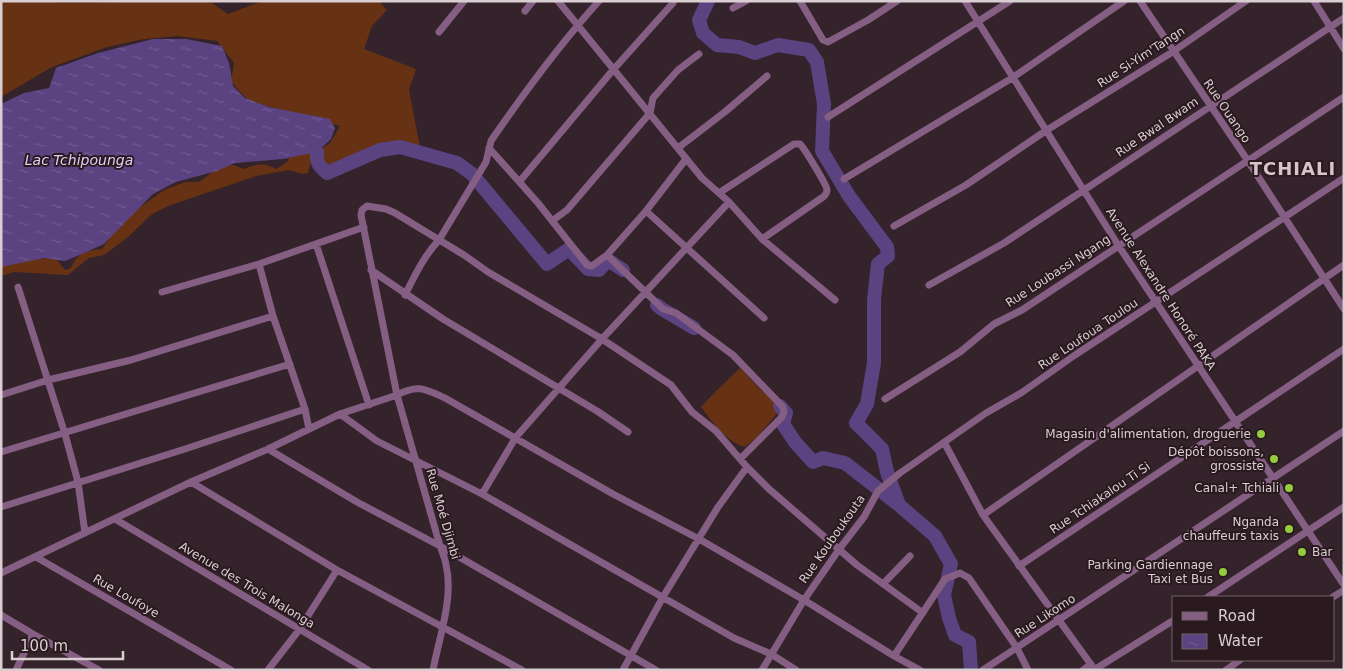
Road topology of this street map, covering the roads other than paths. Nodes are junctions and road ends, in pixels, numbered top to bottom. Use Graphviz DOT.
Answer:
graph roads {
  1 [pos="464,1"];
  2 [pos="533,1"];
  3 [pos="558,1"];
  4 [pos="599,1"];
  5 [pos="746,1"];
  6 [pos="800,1"];
  7 [pos="897,1"];
  8 [pos="964,1"];
  9 [pos="1010,1"];
  10 [pos="1124,1"];
  11 [pos="1140,1"];
  12 [pos="1246,1"];
  13 [pos="1314,1"];
  14 [pos="674,3"];
  15 [pos="733,8"];
  16 [pos="524,11"];
  17 [pos="1344,18"];
  18 [pos="978,22"];
  19 [pos="577,26"];
  20 [pos="1330,28"];
  21 [pos="439,32"];
  22 [pos="1344,48"];
  23 [pos="1174,50"];
  24 [pos="699,54"];
  25 [pos="613,70"];
  26 [pos="766,76"];
  27 [pos="1012,78"];
  28 [pos="1344,97"];
  29 [pos="1210,106"];
  30 [pos="650,113"];
  31 [pos="828,117"];
  32 [pos="1047,130"];
  33 [pos="489,148"];
  34 [pos="678,148"];
  35 [pos="686,160"];
  36 [pos="1248,160"];
  37 [pos="1344,178"];
  38 [pos="844,179"];
  39 [pos="520,181"];
  40 [pos="1083,190"];
  41 [pos="719,192"];
  42 [pos="729,202"];
  43 [pos="646,210"];
  44 [pos="1284,218"];
  45 [pos="552,221"];
  46 [pos="894,226"];
  47 [pos="364,227"];
  48 [pos="762,239"];
  49 [pos="439,240"];
  50 [pos="316,244"];
  51 [pos="1118,245"];
  52 [pos="687,248"];
  53 [pos="607,255"];
  54 [pos="259,264"];
  55 [pos="1344,265"];
  56 [pos="372,270"];
  57 [pos="1323,278"];
  58 [pos="929,285"];
  59 [pos="18,287"];
  60 [pos="162,292"];
  61 [pos="645,292"];
  62 [pos="405,295"];
  63 [pos="835,300"];
  64 [pos="1156,301"];
  65 [pos="1344,309"];
  66 [pos="273,316"];
  67 [pos="764,318"];
  68 [pos="602,339"];
  69 [pos="1344,349"];
  70 [pos="290,364"];
  71 [pos="1198,365"];
  72 [pos="48,380"];
  73 [pos="558,388"];
  74 [pos="1,395"];
  75 [pos="397,395"];
  76 [pos="885,399"];
  77 [pos="369,405"];
  78 [pos="305,409"];
  79 [pos="340,414"];
  80 [pos="1236,420"];
  81 [pos="309,429"];
  82 [pos="1344,431"];
  83 [pos="628,432"];
  84 [pos="64,434"];
  85 [pos="516,437"];
  86 [pos="944,442"];
  87 [pos="268,449"];
  88 [pos="1,452"];
  89 [pos="740,459"];
  90 [pos="416,460"];
  91 [pos="748,467"];
  92 [pos="1273,478"];
  93 [pos="78,482"];
  94 [pos="191,482"];
  95 [pos="482,494"];
  96 [pos="1,507"];
  97 [pos="1344,507"];
  98 [pos="983,515"];
  99 [pos="114,519"];
  100 [pos="1308,531"];
  101 [pos="85,533"];
  102 [pos="699,539"];
  103 [pos="440,546"];
  104 [pos="840,548"];
  105 [pos="36,556"];
  106 [pos="910,556"];
  107 [pos="1019,566"];
  108 [pos="337,570"];
  109 [pos="1,573"];
  110 [pos="883,584"];
  111 [pos="1344,585"];
  112 [pos="1210,596"];
  113 [pos="663,597"];
  114 [pos="804,600"];
  115 [pos="923,613"];
  116 [pos="1,614"];
  117 [pos="1058,620"];
  118 [pos="1172,621"];
  119 [pos="442,625"];
  120 [pos="299,630"];
  121 [pos="33,634"];
  122 [pos="1016,648"];
  123 [pos="771,654"];
  124 [pos="631,656"];
  125 [pos="894,656"];
  126 [pos="1239,661"];
  127 [pos="1094,668"];
  128 [pos="16,670"];
  129 [pos="98,670"];
  130 [pos="231,670"];
  131 [pos="268,670"];
  132 [pos="368,670"];
  133 [pos="433,670"];
  134 [pos="522,670"];
  135 [pos="623,670"];
  136 [pos="656,670"];
  137 [pos="762,670"];
  138 [pos="796,670"];
  139 [pos="920,670"];
  140 [pos="983,670"];
  141 [pos="1028,670"];
  142 [pos="1084,670"];
  143 [pos="1226,670"];
  1 -- 21 [label="street"];
  2 -- 16 [label="street"];
  3 -- 19 [label="street"];
  4 -- 19 [label="street"];
  5 -- 15 [label="street"];
  6 -- 7 [label="street"];
  8 -- 18 [label="street, Avenue Alexandre Honoré PAKA"];
  9 -- 18 [label="street"];
  10 -- 27 [label="street"];
  11 -- 23 [label="street, Rue Ouango"];
  12 -- 23 [label="street, Rue Si-Yim'Tangn"];
  13 -- 20 [label="street"];
  14 -- 25 [label="street"];
  17 -- 20 [label="street, Rue Bwal Bwam"];
  18 -- 27 [label="street, Avenue Alexandre Honoré PAKA"];
  18 -- 31 [label="street"];
  19 -- 25 [label="street"];
  19 -- 33 [label="street"];
  20 -- 22 [label="street"];
  20 -- 29 [label="street, Rue Bwal Bwam"];
  23 -- 29 [label="street, Rue Ouango"];
  23 -- 32 [label="street, Rue Si-Yim'Tangn"];
  24 -- 30 [label="street"];
  25 -- 30 [label="street"];
  25 -- 39 [label="street"];
  26 -- 34 [label="street"];
  27 -- 32 [label="street, Avenue Alexandre Honoré PAKA"];
  27 -- 38 [label="street"];
  28 -- 36 [label="street, Rue Loubassi Ngang"];
  29 -- 36 [label="street, Rue Ouango"];
  29 -- 40 [label="street, Rue Bwal Bwam"];
  30 -- 34 [label="street"];
  30 -- 45 [label="street"];
  32 -- 40 [label="street, Avenue Alexandre Honoré PAKA"];
  32 -- 46 [label="street, Rue Si-Yim'Tangn"];
  33 -- 39 [label="street"];
  33 -- 49 [label="street"];
  34 -- 35 [label="street"];
  35 -- 41 [label="street"];
  35 -- 43 [label="street"];
  36 -- 44 [label="street, Rue Ouango"];
  36 -- 51 [label="street, Rue Loubassi Ngang"];
  37 -- 44 [label="street, Rue Loufoua Toulou"];
  39 -- 45 [label="street"];
  40 -- 51 [label="street, Avenue Alexandre Honoré PAKA"];
  40 -- 58 [label="street, Rue Bwal Bwam"];
  41 -- 42 [label="street"];
  41 -- 48 [label="street"];
  42 -- 48 [label="street"];
  42 -- 52 [label="street"];
  43 -- 52 [label="street"];
  43 -- 53 [label="street"];
  44 -- 57 [label="street, Rue Ouango"];
  44 -- 64 [label="street, Rue Loufoua Toulou"];
  45 -- 53 [label="street"];
  47 -- 49 [label="street"];
  47 -- 50 [label="street"];
  47 -- 56 [label="street, Rue Moé Djimbi"];
  48 -- 63 [label="street"];
  49 -- 62 [label="street"];
  49 -- 68 [label="street"];
  50 -- 54 [label="street"];
  50 -- 77 [label="street"];
  51 -- 64 [label="street, Avenue Alexandre Honoré PAKA"];
  51 -- 76 [label="street, Rue Loubassi Ngang"];
  52 -- 61 [label="street"];
  52 -- 67 [label="street"];
  53 -- 61 [label="street"];
  54 -- 60 [label="street"];
  54 -- 66 [label="street"];
  55 -- 57 [label="street"];
  56 -- 62 [label="street"];
  56 -- 75 [label="street, Rue Moé Djimbi"];
  57 -- 65 [label="street, Rue Ouango"];
  57 -- 71 [label="street"];
  59 -- 72 [label="street"];
  61 -- 68 [label="street"];
  61 -- 89 [label="street"];
  62 -- 73 [label="street"];
  64 -- 71 [label="street, Avenue Alexandre Honoré PAKA"];
  64 -- 86 [label="street, Rue Loufoua Toulou"];
  66 -- 70 [label="street"];
  66 -- 72 [label="street"];
  68 -- 73 [label="street"];
  68 -- 89 [label="street"];
  69 -- 80 [label="street, Rue Tchiakalou Ti Si"];
  70 -- 78 [label="street"];
  70 -- 84 [label="street"];
  71 -- 80 [label="street, Avenue Alexandre Honoré PAKA"];
  71 -- 98 [label="street"];
  72 -- 74 [label="street"];
  72 -- 84 [label="street"];
  73 -- 83 [label="street"];
  73 -- 85 [label="street"];
  75 -- 77 [label="street"];
  75 -- 85 [label="street"];
  75 -- 90 [label="street, Rue Moé Djimbi"];
  77 -- 79 [label="street"];
  78 -- 81 [label="street"];
  78 -- 93 [label="street"];
  79 -- 81 [label="street"];
  79 -- 90 [label="street"];
  80 -- 92 [label="street, Avenue Alexandre Honoré PAKA"];
  80 -- 107 [label="street, Rue Tchiakalou Ti Si"];
  81 -- 87 [label="street"];
  82 -- 92 [label="street, Rue Likomo"];
  84 -- 88 [label="street"];
  84 -- 93 [label="street"];
  85 -- 95 [label="street"];
  85 -- 102 [label="street"];
  86 -- 98 [label="street"];
  86 -- 104 [label="street, Rue Kouboukouta"];
  87 -- 94 [label="street"];
  87 -- 103 [label="street"];
  89 -- 91 [label="street"];
  90 -- 95 [label="street"];
  90 -- 103 [label="street, Rue Moé Djimbi"];
  91 -- 102 [label="street"];
  91 -- 104 [label="street"];
  92 -- 100 [label="street, Avenue Alexandre Honoré PAKA"];
  92 -- 117 [label="street, Rue Likomo"];
  93 -- 96 [label="street"];
  93 -- 101 [label="street"];
  94 -- 99 [label="street"];
  94 -- 108 [label="street"];
  95 -- 113 [label="street"];
  97 -- 100 [label="street"];
  98 -- 107 [label="street"];
  99 -- 101 [label="street"];
  99 -- 120 [label="street, Avenue des Trois Malonga"];
  100 -- 111 [label="street, Avenue Alexandre Honoré PAKA"];
  100 -- 112 [label="street"];
  101 -- 105 [label="street"];
  102 -- 113 [label="street"];
  102 -- 114 [label="street"];
  103 -- 119 [label="street, Rue Moé Djimbi"];
  103 -- 124 [label="street"];
  104 -- 110 [label="street"];
  104 -- 114 [label="street, Rue Kouboukouta"];
  105 -- 109 [label="street"];
  105 -- 130 [label="street, Rue Loufoye"];
  106 -- 110 [label="street"];
  107 -- 117 [label="street"];
  108 -- 119 [label="street"];
  108 -- 120 [label="street"];
  110 -- 115 [label="street"];
  113 -- 123 [label="street"];
  113 -- 124 [label="street"];
  114 -- 123 [label="street, Rue Kouboukouta"];
  114 -- 125 [label="street"];
  115 -- 122 [label="street"];
  115 -- 125 [label="street"];
  116 -- 121 [label="street"];
  117 -- 122 [label="street, Rue Likomo"];
  117 -- 127 [label="street"];
  118 -- 127 [label="street"];
  119 -- 133 [label="street, Rue Moé Djimbi"];
  119 -- 134 [label="street"];
  120 -- 131 [label="street"];
  120 -- 132 [label="street, Avenue des Trois Malonga"];
  121 -- 128 [label="street"];
  121 -- 129 [label="street"];
  122 -- 140 [label="street, Rue Likomo"];
  122 -- 141 [label="street"];
  123 -- 137 [label="street, Rue Kouboukouta"];
  123 -- 138 [label="street"];
  124 -- 135 [label="street"];
  124 -- 136 [label="street"];
  125 -- 139 [label="street"];
  126 -- 143 [label="street"];
  127 -- 142 [label="street"];
}
